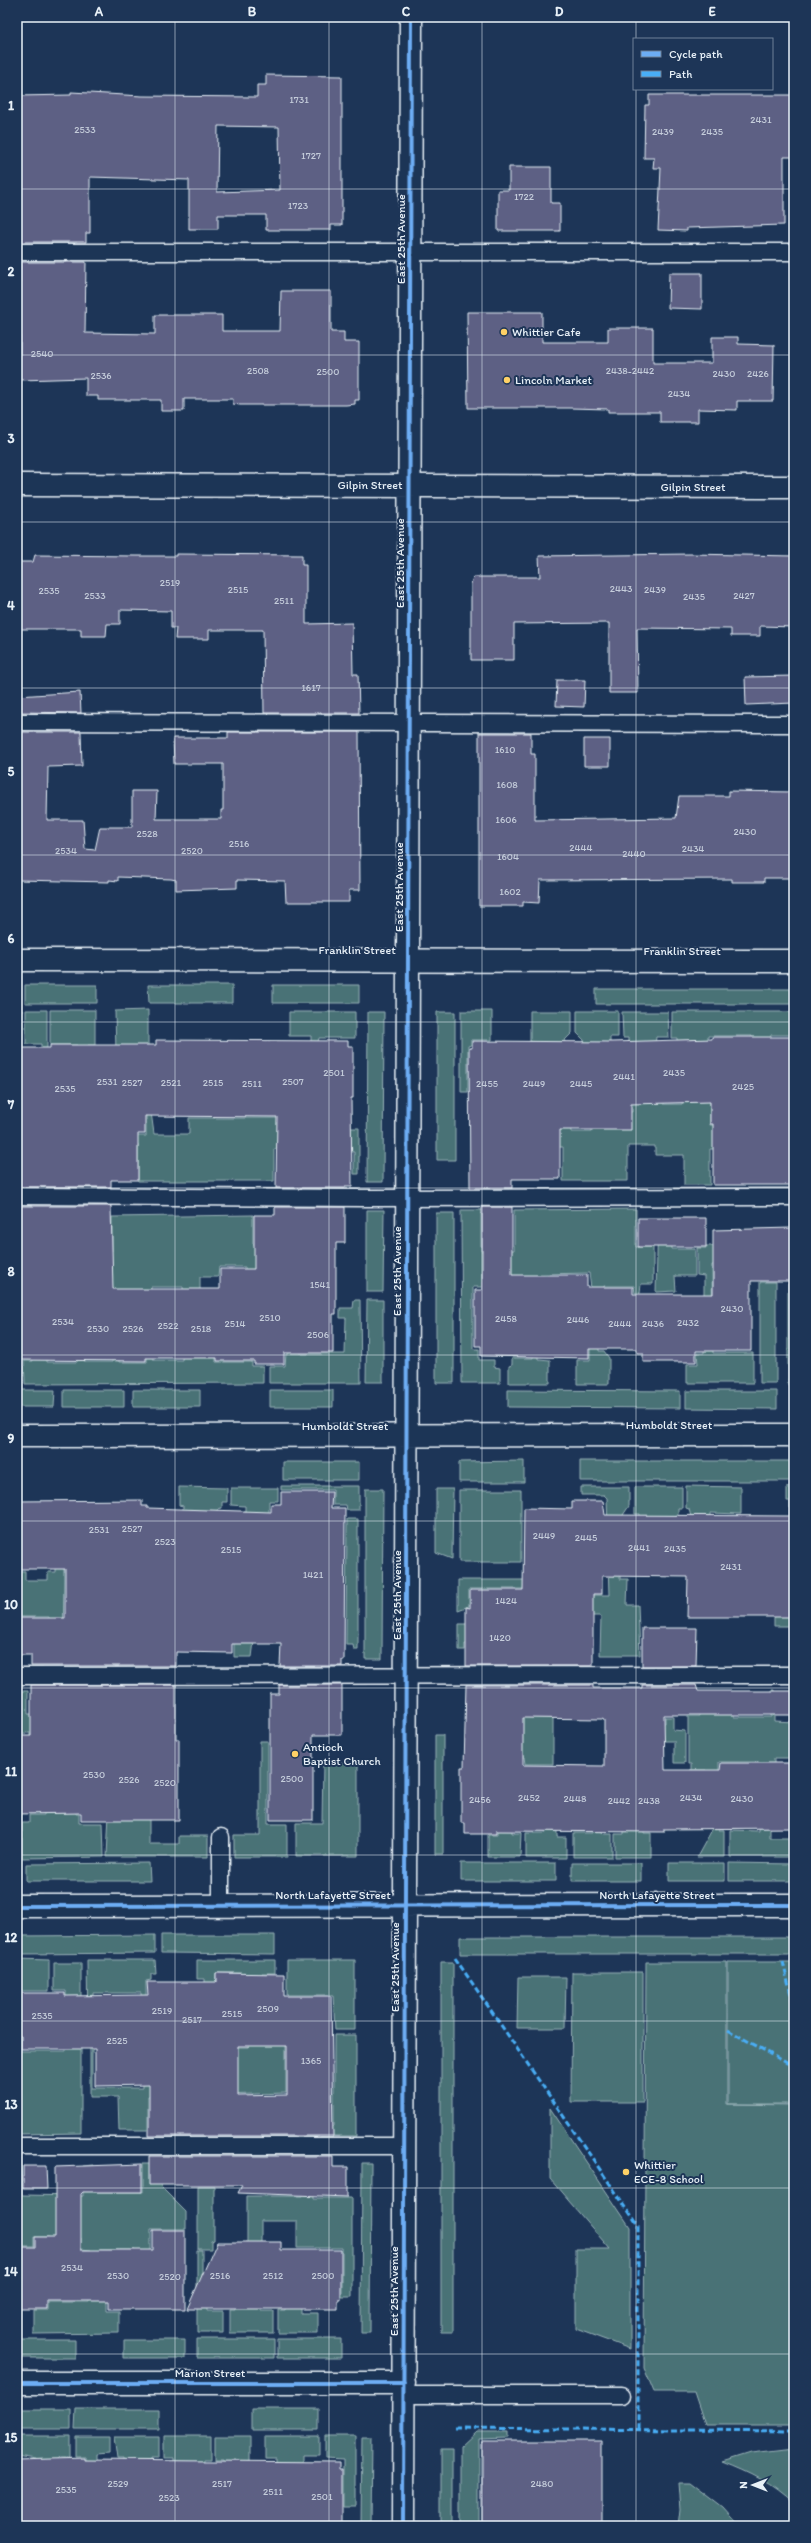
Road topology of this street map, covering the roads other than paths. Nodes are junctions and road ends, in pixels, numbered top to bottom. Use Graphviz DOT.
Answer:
graph roads {
  1 [pos="411,17"];
  2 [pos="17,252"];
  3 [pos="411,252"];
  4 [pos="794,252"];
  5 [pos="17,485"];
  6 [pos="410,486"];
  7 [pos="794,487"];
  8 [pos="17,722"];
  9 [pos="409,723"];
  10 [pos="794,724"];
  11 [pos="17,960"];
  12 [pos="408,960"];
  13 [pos="794,961"];
  14 [pos="17,1196"];
  15 [pos="794,1197"];
  16 [pos="408,1198"];
  17 [pos="794,1435"];
  18 [pos="17,1436"];
  19 [pos="407,1436"];
  20 [pos="794,1675"];
  21 [pos="17,1676"];
  22 [pos="406,1676"];
  23 [pos="221,1837"];
  24 [pos="405,1905"];
  25 [pos="794,1905"];
  26 [pos="17,1906"];
  27 [pos="221,1906"];
  28 [pos="17,2146"];
  29 [pos="405,2146"];
  30 [pos="17,2383"];
  31 [pos="404,2389"];
  32 [pos="622,2395"];
  33 [pos="403,2526"];
  1 -- 3 [label="street, East 25th Avenue"];
  2 -- 3 [label="lane"];
  3 -- 4 [label="lane"];
  3 -- 6 [label="street, East 25th Avenue"];
  5 -- 6 [label="street, Gilpin Street"];
  6 -- 7 [label="street, Gilpin Street"];
  6 -- 9 [label="street, East 25th Avenue"];
  8 -- 9 [label="lane"];
  9 -- 10 [label="lane"];
  9 -- 12 [label="street, East 25th Avenue"];
  11 -- 12 [label="street, Franklin Street"];
  12 -- 13 [label="street, Franklin Street"];
  12 -- 16 [label="street, East 25th Avenue"];
  14 -- 16 [label="lane"];
  15 -- 16 [label="lane"];
  16 -- 19 [label="street, East 25th Avenue"];
  17 -- 19 [label="street, Humboldt Street"];
  18 -- 19 [label="street, Humboldt Street"];
  19 -- 22 [label="street, East 25th Avenue"];
  20 -- 22 [label="lane"];
  21 -- 22 [label="lane"];
  22 -- 24 [label="street, East 25th Avenue"];
  23 -- 27 [label="lane"];
  24 -- 25 [label="street, North Lafayette Street"];
  24 -- 27 [label="street, North Lafayette Street"];
  24 -- 29 [label="street, East 25th Avenue"];
  26 -- 27 [label="street, North Lafayette Street"];
  28 -- 29 [label="lane"];
  29 -- 31 [label="street, East 25th Avenue"];
  30 -- 31 [label="street, Marion Street"];
  31 -- 32 [label="lane"];
  31 -- 33 [label="street, East 25th Avenue"];
}
